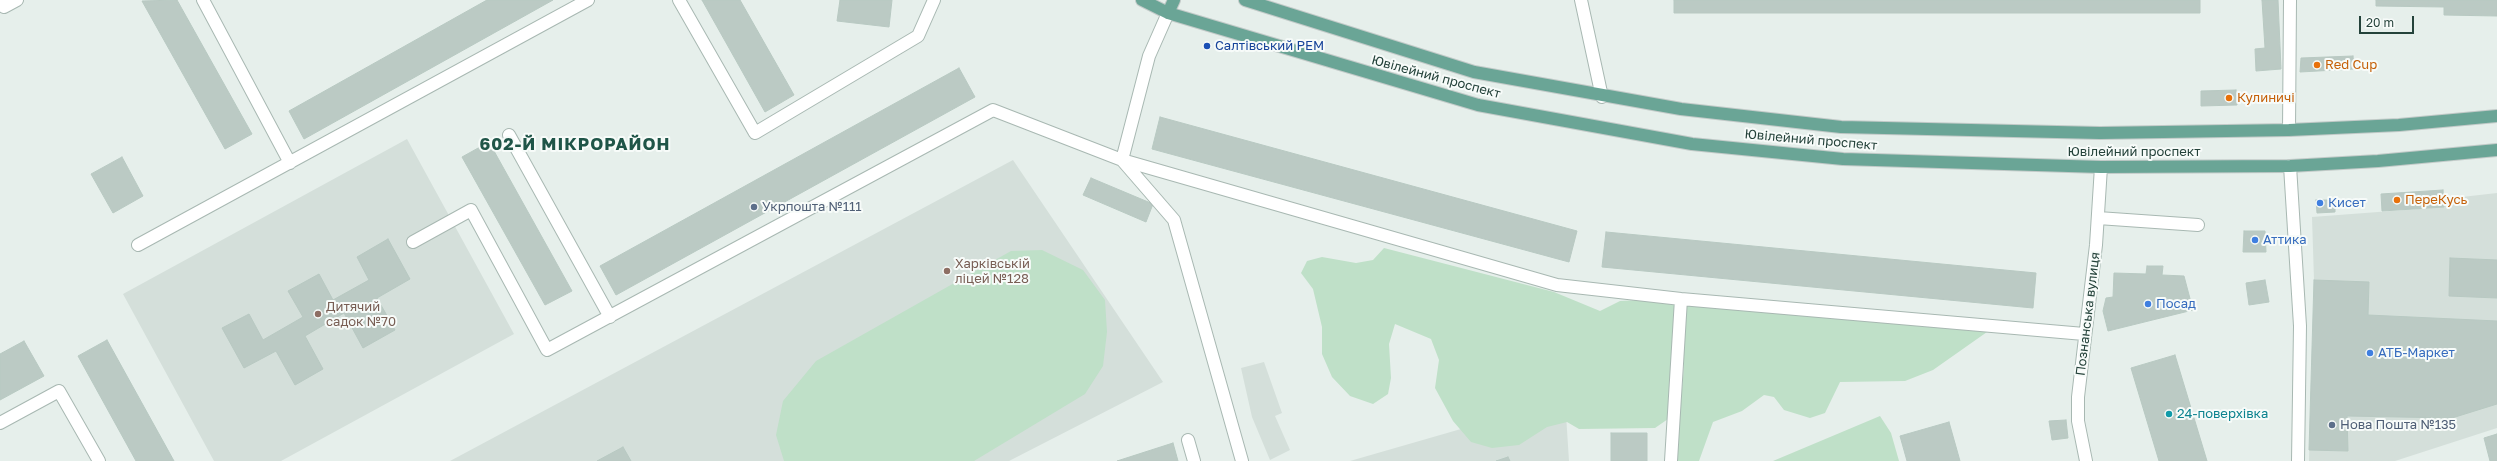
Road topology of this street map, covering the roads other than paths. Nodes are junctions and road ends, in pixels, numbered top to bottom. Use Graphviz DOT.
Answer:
graph roads {
  1 [pos="0,0"];
  2 [pos="17,0"];
  3 [pos="202,0"];
  4 [pos="588,0"];
  5 [pos="679,0"];
  6 [pos="934,0"];
  7 [pos="1142,0"];
  8 [pos="1174,0"];
  9 [pos="1245,0"];
  10 [pos="1581,0"];
  11 [pos="2290,0"];
  12 [pos="1168,12"];
  13 [pos="1602,97"];
  14 [pos="2497,116"];
  15 [pos="2289,130"];
  16 [pos="509,135"];
  17 [pos="2497,150"];
  18 [pos="1122,160"];
  19 [pos="290,162"];
  20 [pos="2290,166"];
  21 [pos="2101,167"];
  22 [pos="2098,218"];
  23 [pos="2198,225"];
  24 [pos="413,242"];
  25 [pos="138,245"];
  26 [pos="1681,299"];
  27 [pos="610,317"];
  28 [pos="2084,334"];
  29 [pos="0,423"];
  30 [pos="1188,440"];
  31 [pos="99,461"];
  32 [pos="1194,461"];
  33 [pos="1242,461"];
  34 [pos="1671,461"];
  35 [pos="2086,461"];
  36 [pos="2298,461"];
  1 -- 2 [label="street"];
  3 -- 19 [label="street"];
  4 -- 19 [label="street"];
  5 -- 6 [label="street"];
  7 -- 12 [label="main road, Ювілейний проспект"];
  8 -- 12 [label="main road"];
  9 -- 13 [label="main road, Ювілейний проспект"];
  10 -- 13 [label="street"];
  11 -- 15 [label="street"];
  12 -- 18 [label="street"];
  12 -- 21 [label="main road, Ювілейний проспект"];
  13 -- 15 [label="main road, Ювілейний проспект"];
  14 -- 15 [label="main road, Ювілейний проспект"];
  16 -- 27 [label="street"];
  17 -- 20 [label="main road, Ювілейний проспект"];
  18 -- 26 [label="street"];
  18 -- 27 [label="street"];
  18 -- 33 [label="street"];
  19 -- 25 [label="street"];
  20 -- 21 [label="main road, Ювілейний проспект"];
  20 -- 36 [label="street"];
  21 -- 22 [label="street, Познанська вулиця"];
  22 -- 23 [label="street"];
  22 -- 28 [label="street, Познанська вулиця"];
  24 -- 27 [label="street"];
  26 -- 28 [label="street"];
  26 -- 34 [label="street"];
  28 -- 35 [label="street, Познанська вулиця"];
  29 -- 31 [label="street"];
  30 -- 32 [label="street"];
}
